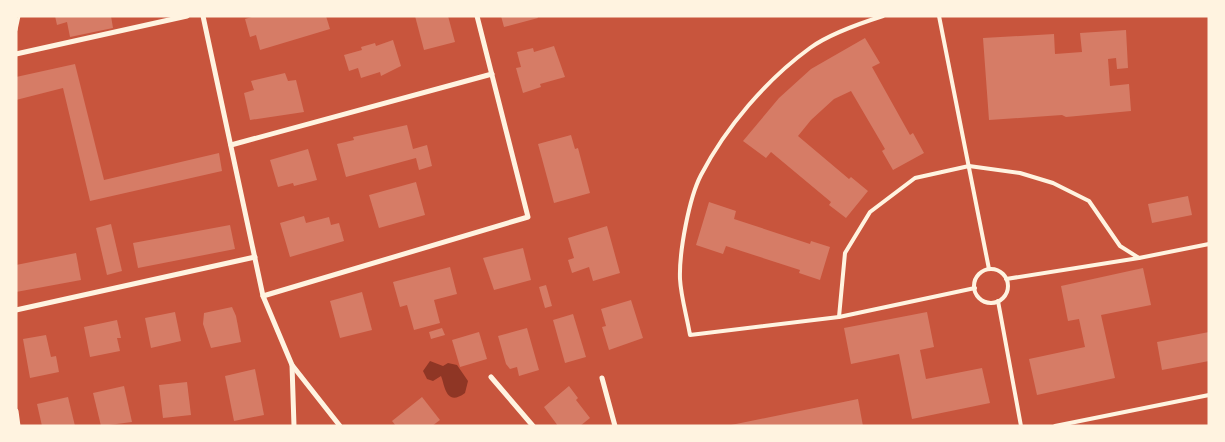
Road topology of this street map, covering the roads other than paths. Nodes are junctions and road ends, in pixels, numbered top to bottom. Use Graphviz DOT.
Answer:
graph roads {
  1 [pos="187,16"];
  2 [pos="203,16"];
  3 [pos="477,16"];
  4 [pos="883,16"];
  5 [pos="939,16"];
  6 [pos="16,54"];
  7 [pos="492,74"];
  8 [pos="231,146"];
  9 [pos="969,166"];
  10 [pos="1209,244"];
  11 [pos="255,257"];
  12 [pos="1138,258"];
  13 [pos="989,270"];
  14 [pos="1006,279"];
  15 [pos="975,288"];
  16 [pos="263,296"];
  17 [pos="998,301"];
  18 [pos="16,310"];
  19 [pos="839,317"];
  20 [pos="292,364"];
  21 [pos="491,377"];
  22 [pos="602,378"];
  23 [pos="1209,395"];
  24 [pos="16,412"];
  25 [pos="18,426"];
  26 [pos="294,426"];
  27 [pos="340,426"];
  28 [pos="533,426"];
  29 [pos="615,426"];
  30 [pos="1021,426"];
  31 [pos="1055,426"];
  1 -- 6 [label="street"];
  2 -- 8 [label="street"];
  3 -- 7 [label="street"];
  4 -- 19 [label="lane"];
  5 -- 9 [label="lane"];
  7 -- 8 [label="street"];
  7 -- 16 [label="street"];
  8 -- 11 [label="street"];
  9 -- 12 [label="lane"];
  9 -- 13 [label="lane"];
  9 -- 19 [label="lane"];
  10 -- 12 [label="lane"];
  11 -- 16 [label="street"];
  11 -- 18 [label="street"];
  12 -- 14 [label="lane"];
  13 -- 14 [label="lane"];
  13 -- 15 [label="lane"];
  14 -- 17 [label="lane"];
  15 -- 17 [label="lane"];
  15 -- 19 [label="lane"];
  16 -- 20 [label="street"];
  17 -- 30 [label="lane"];
  20 -- 26 [label="street"];
  20 -- 27 [label="street"];
  21 -- 28 [label="street"];
  22 -- 29 [label="street"];
  23 -- 31 [label="lane"];
  24 -- 25 [label="street"];
}
